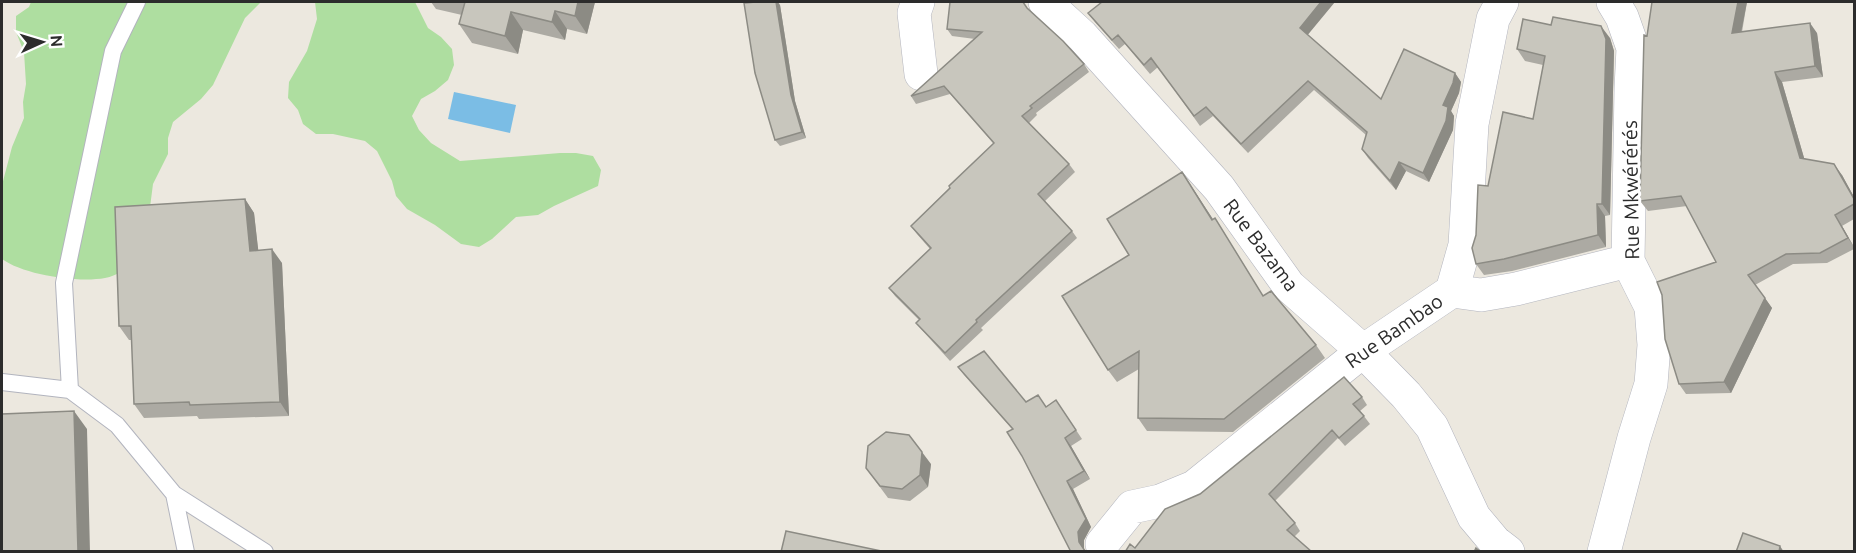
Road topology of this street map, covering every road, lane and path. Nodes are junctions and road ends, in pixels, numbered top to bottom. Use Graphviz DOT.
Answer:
graph roads {
  1 [pos="137,2"];
  2 [pos="918,2"];
  3 [pos="1045,2"];
  4 [pos="1502,2"];
  5 [pos="1613,2"];
  6 [pos="921,74"];
  7 [pos="1629,261"];
  8 [pos="1452,291"];
  9 [pos="1363,351"];
  10 [pos="2,382"];
  11 [pos="70,390"];
  12 [pos="174,494"];
  13 [pos="1102,544"];
  14 [pos="186,552"];
  15 [pos="265,552"];
  16 [pos="1508,552"];
  17 [pos="1604,552"];
  1 -- 11 [label="lane"];
  2 -- 6 [label="street"];
  3 -- 9 [label="street, Rue Bazama"];
  4 -- 8 [label="street, Rue Bambao"];
  5 -- 7 [label="street, Rue Mkwérérés"];
  7 -- 8 [label="street"];
  7 -- 17 [label="street, Rue Mkwérérés"];
  8 -- 9 [label="street, Rue Bambao"];
  9 -- 13 [label="street, Rue Bambao"];
  9 -- 16 [label="street, Rue Bazama"];
  10 -- 11 [label="lane"];
  11 -- 12 [label="lane"];
  12 -- 14 [label="lane"];
  12 -- 15 [label="lane"];
}
